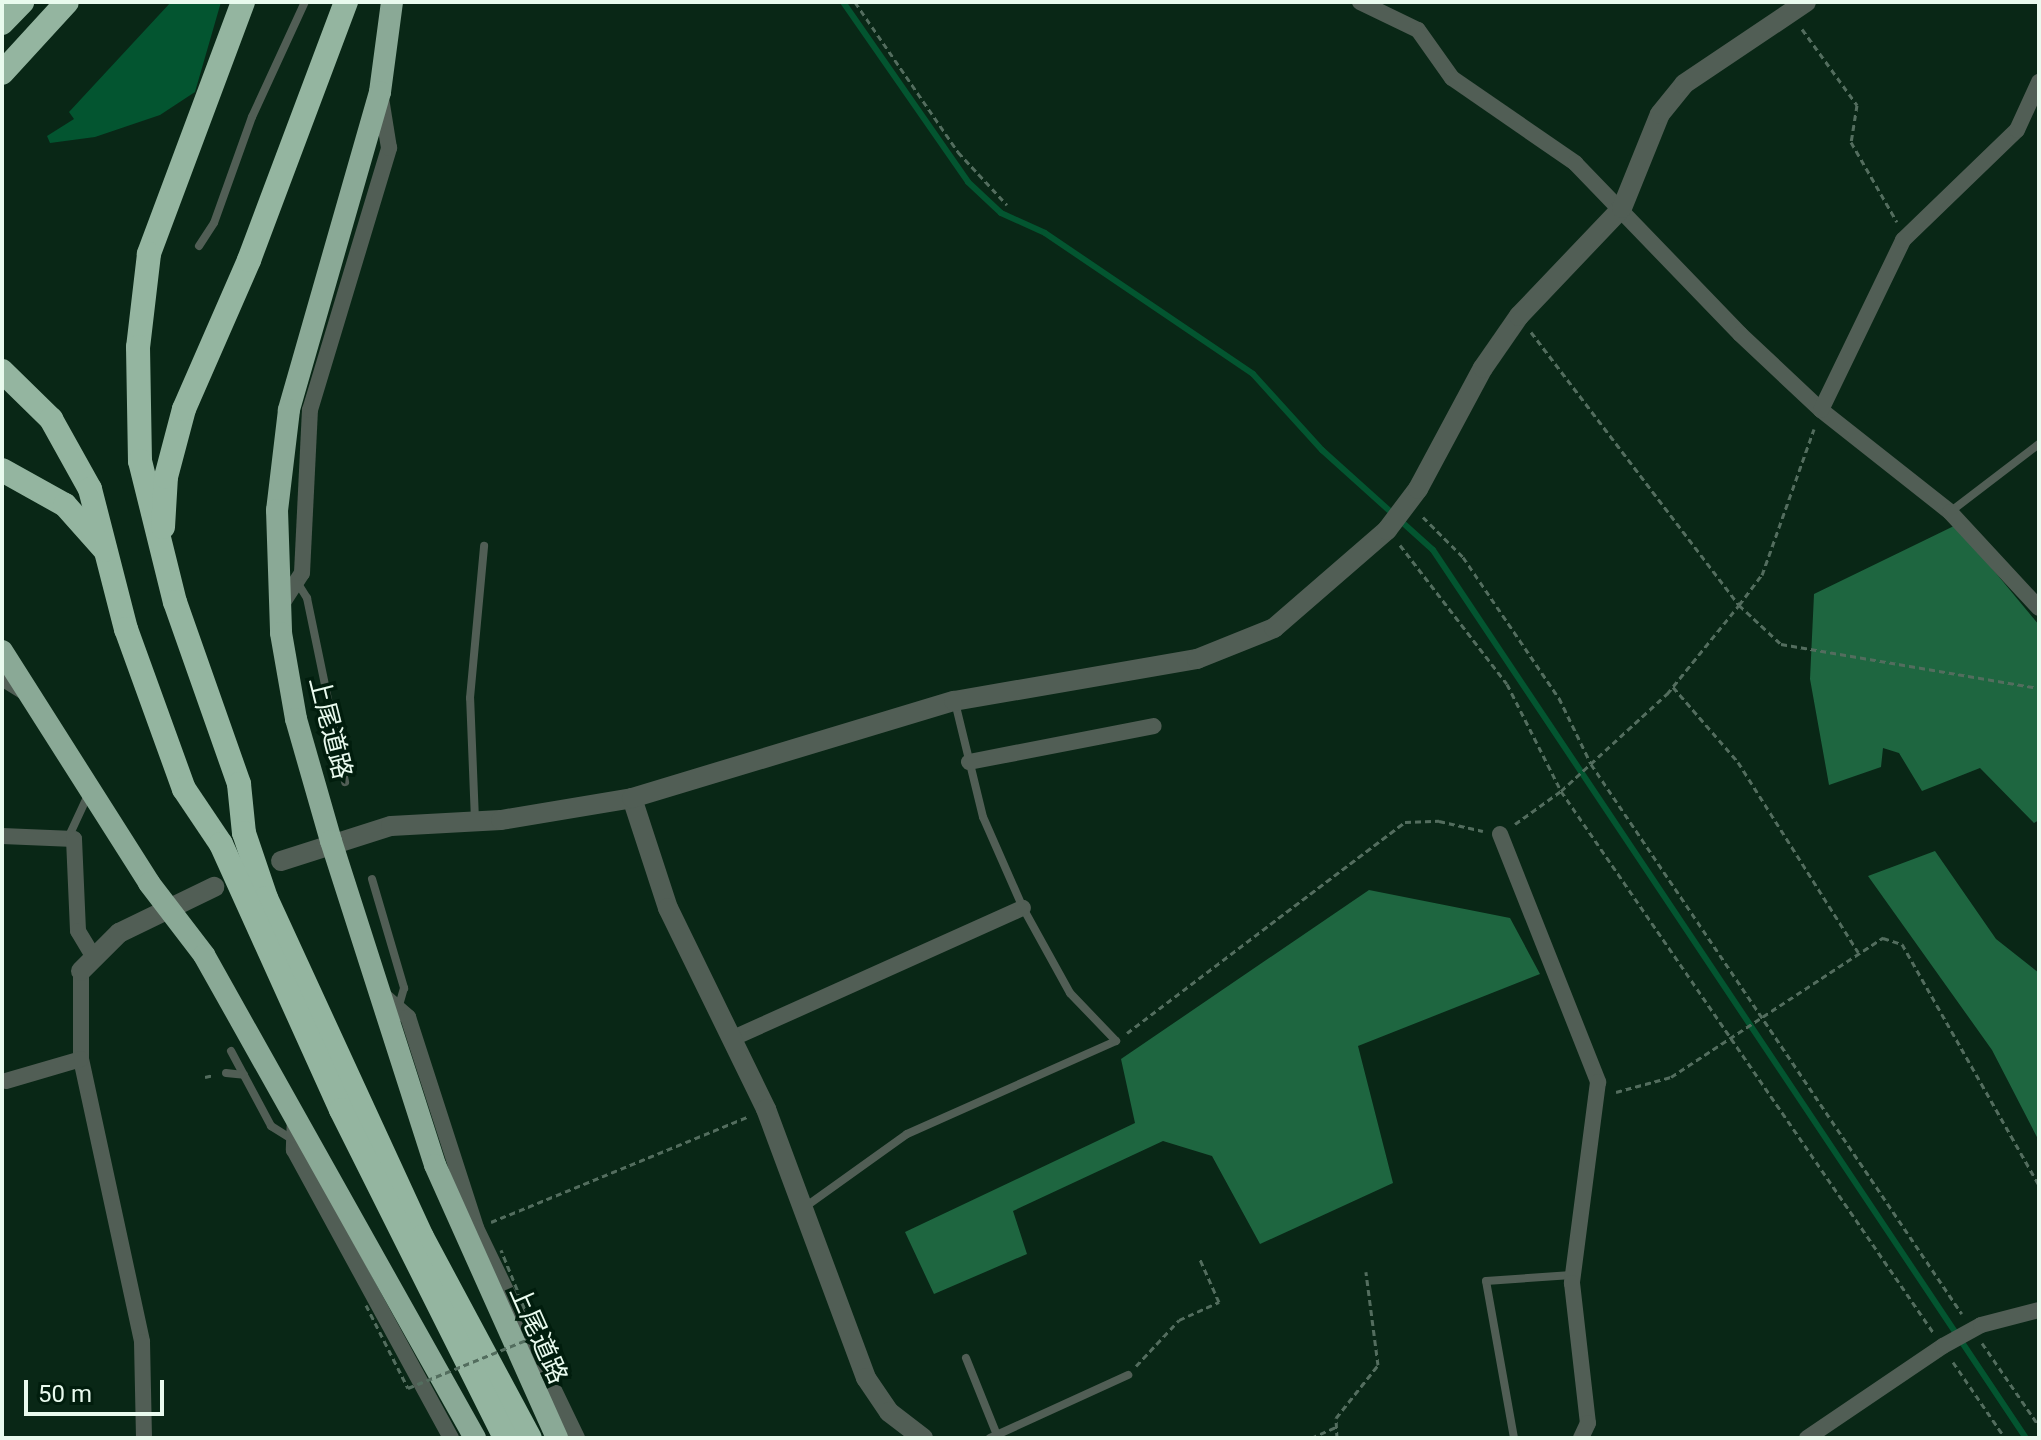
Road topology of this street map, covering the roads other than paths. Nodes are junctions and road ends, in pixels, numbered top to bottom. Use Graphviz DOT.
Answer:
graph roads {
  1 [pos="22,2"];
  2 [pos="67,2"];
  3 [pos="243,2"];
  4 [pos="305,2"];
  5 [pos="346,2"];
  6 [pos="392,2"];
  7 [pos="1360,2"];
  8 [pos="1798,7"];
  9 [pos="2,23"];
  10 [pos="2,73"];
  11 [pos="2039,82"];
  12 [pos="380,92"];
  13 [pos="1622,208"];
  14 [pos="199,246"];
  15 [pos="2,371"];
  16 [pos="1821,410"];
  17 [pos="2039,444"];
  18 [pos="2,470"];
  19 [pos="1950,512"];
  20 [pos="162,546"];
  21 [pos="484,546"];
  22 [pos="115,566"];
  23 [pos="297,581"];
  24 [pos="280,607"];
  25 [pos="2039,608"];
  26 [pos="2,651"];
  27 [pos="2,678"];
  28 [pos="31,696"];
  29 [pos="954,701"];
  30 [pos="1154,726"];
  31 [pos="969,762"];
  32 [pos="345,782"];
  33 [pos="89,793"];
  34 [pos="632,798"];
  35 [pos="475,821"];
  36 [pos="1500,834"];
  37 [pos="2,836"];
  38 [pos="69,836"];
  39 [pos="331,841"];
  40 [pos="281,861"];
  41 [pos="372,879"];
  42 [pos="214,887"];
  43 [pos="168,907"];
  44 [pos="1023,908"];
  45 [pos="87,962"];
  46 [pos="377,990"];
  47 [pos="399,1006"];
  48 [pos="731,1039"];
  49 [pos="231,1051"];
  50 [pos="81,1059"];
  51 [pos="226,1073"];
  52 [pos="244,1075"];
  53 [pos="6,1081"];
  54 [pos="295,1115"];
  55 [pos="293,1140"];
  56 [pos="805,1207"];
  57 [pos="1572,1275"];
  58 [pos="2039,1310"];
  59 [pos="966,1358"];
  60 [pos="1128,1375"];
  61 [pos="909,1434"];
  62 [pos="993,1436"];
  63 [pos="144,1438"];
  64 [pos="451,1438"];
  65 [pos="475,1438"];
  66 [pos="505,1438"];
  67 [pos="530,1438"];
  68 [pos="557,1438"];
  69 [pos="577,1438"];
  70 [pos="1514,1438"];
  71 [pos="1581,1438"];
  72 [pos="1807,1438"];
  1 -- 9 [label="highway"];
  2 -- 10 [label="highway"];
  3 -- 20 [label="highway"];
  4 -- 14 [label="lane"];
  5 -- 20 [label="highway"];
  6 -- 12 [label="highway, 上尾道路"];
  7 -- 13 [label="street"];
  8 -- 13 [label="street"];
  11 -- 16 [label="street"];
  12 -- 23 [label="street"];
  12 -- 24 [label="highway, 上尾道路"];
  13 -- 16 [label="street"];
  13 -- 29 [label="street"];
  15 -- 22 [label="highway"];
  16 -- 19 [label="street"];
  17 -- 19 [label="lane"];
  18 -- 22 [label="highway"];
  19 -- 25 [label="street"];
  20 -- 67 [label="highway"];
  21 -- 35 [label="lane"];
  22 -- 66 [label="highway"];
  23 -- 24 [label="street"];
  23 -- 32 [label="lane"];
  24 -- 39 [label="highway, 上尾道路"];
  26 -- 28 [label="highway"];
  27 -- 28 [label="street"];
  28 -- 33 [label="highway"];
  29 -- 31 [label="lane"];
  29 -- 34 [label="street"];
  30 -- 31 [label="street"];
  31 -- 44 [label="lane"];
  33 -- 38 [label="lane"];
  33 -- 43 [label="highway"];
  34 -- 35 [label="street"];
  34 -- 48 [label="street"];
  35 -- 39 [label="street"];
  36 -- 57 [label="street"];
  37 -- 38 [label="street"];
  38 -- 45 [label="street"];
  39 -- 40 [label="street"];
  39 -- 46 [label="highway, 上尾道路"];
  41 -- 47 [label="lane"];
  42 -- 43 [label="street"];
  43 -- 45 [label="street"];
  43 -- 54 [label="highway"];
  44 -- 48 [label="street"];
  44 -- 56 [label="lane"];
  45 -- 50 [label="street"];
  46 -- 47 [label="street"];
  46 -- 68 [label="highway, 上尾道路"];
  47 -- 69 [label="street"];
  48 -- 56 [label="street"];
  49 -- 52 [label="lane"];
  50 -- 53 [label="street"];
  50 -- 63 [label="street"];
  51 -- 52 [label="lane"];
  52 -- 55 [label="lane"];
  54 -- 55 [label="street"];
  54 -- 65 [label="highway"];
  55 -- 64 [label="street"];
  56 -- 61 [label="street"];
  57 -- 70 [label="lane"];
  57 -- 71 [label="street"];
  58 -- 72 [label="street"];
  59 -- 62 [label="lane"];
  60 -- 62 [label="lane"];
}
